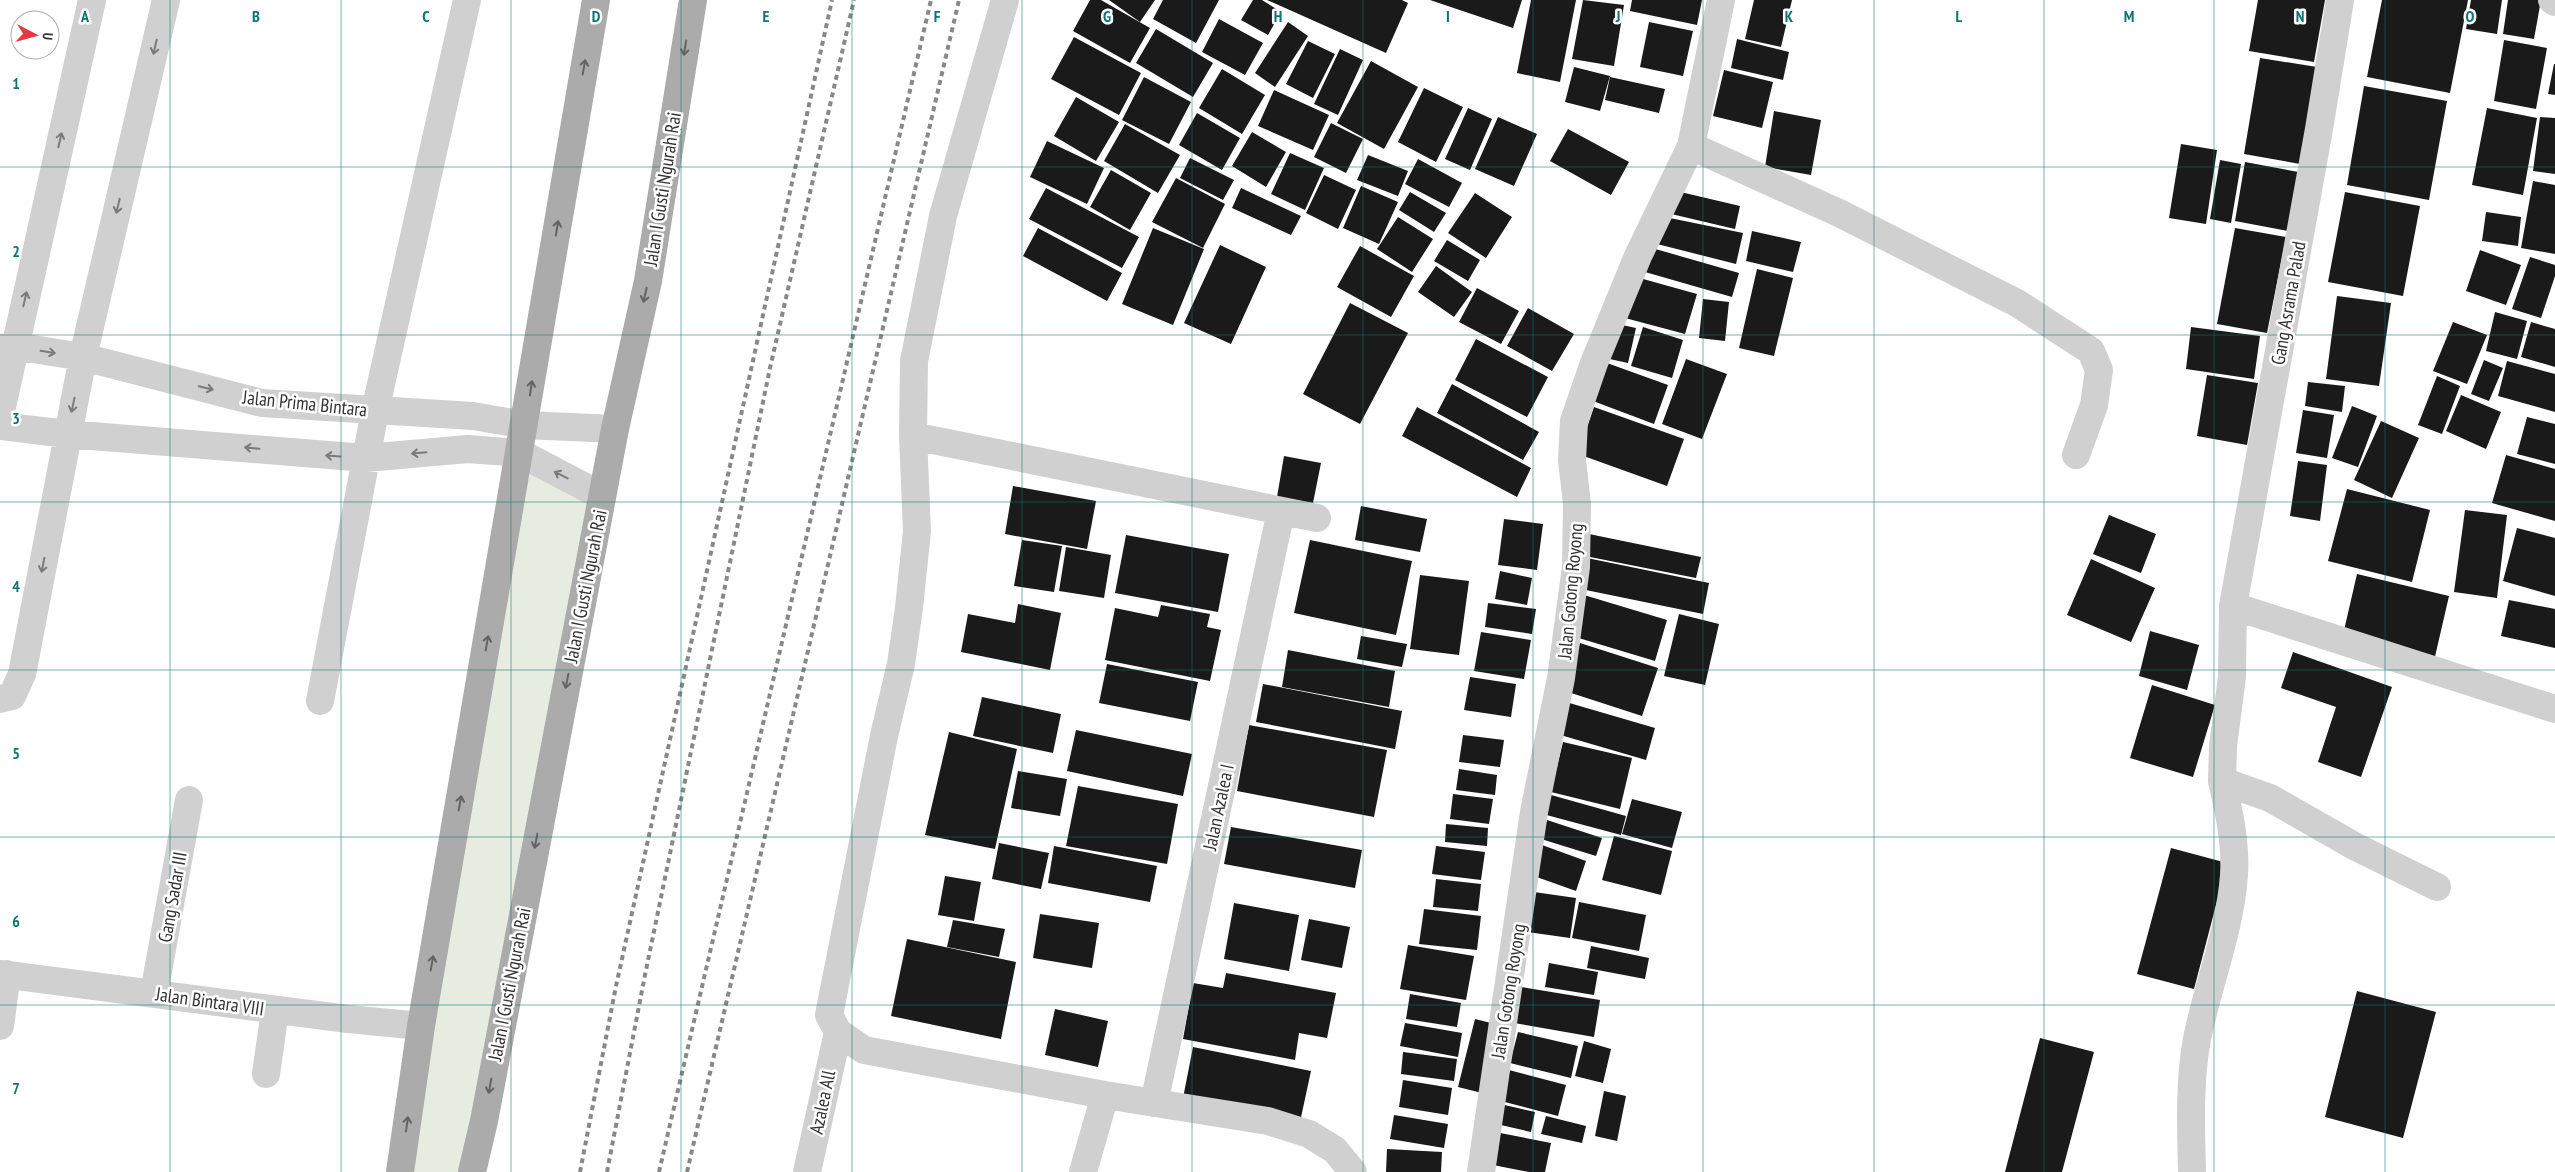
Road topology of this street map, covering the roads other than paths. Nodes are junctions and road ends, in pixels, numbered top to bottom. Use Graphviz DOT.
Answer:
graph roads {
  1 [pos="92,0"];
  2 [pos="166,0"];
  3 [pos="467,0"];
  4 [pos="596,0"];
  5 [pos="693,0"];
  6 [pos="1005,0"];
  7 [pos="1721,0"];
  8 [pos="2340,0"];
  9 [pos="1691,146"];
  10 [pos="7,347"];
  11 [pos="83,357"];
  12 [pos="374,411"];
  13 [pos="0,416"];
  14 [pos="525,425"];
  15 [pos="0,426"];
  16 [pos="615,429"];
  17 [pos="67,434"];
  18 [pos="913,436"];
  19 [pos="520,454"];
  20 [pos="2076,455"];
  21 [pos="366,458"];
  22 [pos="602,496"];
  23 [pos="1281,511"];
  24 [pos="1317,518"];
  25 [pos="2233,606"];
  26 [pos="0,699"];
  27 [pos="320,701"];
  28 [pos="2555,708"];
  29 [pos="2222,781"];
  30 [pos="190,800"];
  31 [pos="2437,887"];
  32 [pos="3,974"];
  33 [pos="154,994"];
  34 [pos="275,1010"];
  35 [pos="0,1026"];
  36 [pos="421,1026"];
  37 [pos="838,1032"];
  38 [pos="266,1074"];
  39 [pos="1104,1095"];
  40 [pos="1154,1103"];
  41 [pos="400,1172"];
  42 [pos="472,1172"];
  43 [pos="807,1172"];
  44 [pos="1083,1172"];
  45 [pos="1353,1172"];
  46 [pos="1480,1172"];
  47 [pos="2192,1172"];
  10 -- 1 [label="street, one-way"];
  2 -- 11 [label="street, one-way"];
  3 -- 12 [label="street"];
  14 -- 4 [label="main road, one-way"];
  5 -- 16 [label="main road, Jalan I Gusti Ngurah Rai, one-way"];
  6 -- 18 [label="street"];
  7 -- 9 [label="street, Jalan Gotong Royong"];
  8 -- 25 [label="street, Gang Asrama Palad"];
  9 -- 20 [label="street"];
  9 -- 46 [label="street, Jalan Gotong Royong"];
  10 -- 11 [label="street, Jalan Prima Bintara, one-way"];
  10 -- 13 [label="street"];
  11 -- 12 [label="street, Jalan Prima Bintara, one-way"];
  11 -- 17 [label="street, one-way"];
  12 -- 14 [label="street, Jalan Prima Bintara"];
  12 -- 21 [label="street"];
  14 -- 16 [label="street, Jalan Prima Bintara"];
  14 -- 19 [label="main road"];
  15 -- 17 [label="street"];
  16 -- 22 [label="main road, Jalan I Gusti Ngurah Rai"];
  21 -- 17 [label="street, one-way"];
  17 -- 26 [label="street, one-way"];
  18 -- 23 [label="street"];
  18 -- 37 [label="street"];
  19 -- 21 [label="street, one-way"];
  22 -- 19 [label="street, one-way"];
  36 -- 19 [label="main road, one-way"];
  21 -- 27 [label="street"];
  22 -- 42 [label="main road, Jalan I Gusti Ngurah Rai, one-way"];
  23 -- 24 [label="street"];
  23 -- 40 [label="street, Jalan Azalea I"];
  25 -- 28 [label="street"];
  25 -- 29 [label="street, Gang Asrama Palad"];
  29 -- 31 [label="street"];
  29 -- 47 [label="street, Gang Asrama Palad"];
  30 -- 33 [label="street, Gang Sadar III"];
  32 -- 33 [label="street, Jalan Bintara VIII"];
  32 -- 35 [label="street"];
  33 -- 34 [label="street, Jalan Bintara VIII"];
  34 -- 36 [label="street, Jalan Bintara VIII"];
  34 -- 38 [label="street"];
  41 -- 36 [label="main road, one-way"];
  37 -- 39 [label="street"];
  37 -- 43 [label="street, Azalea All"];
  39 -- 40 [label="street"];
  39 -- 44 [label="street"];
  40 -- 45 [label="street"];
}
